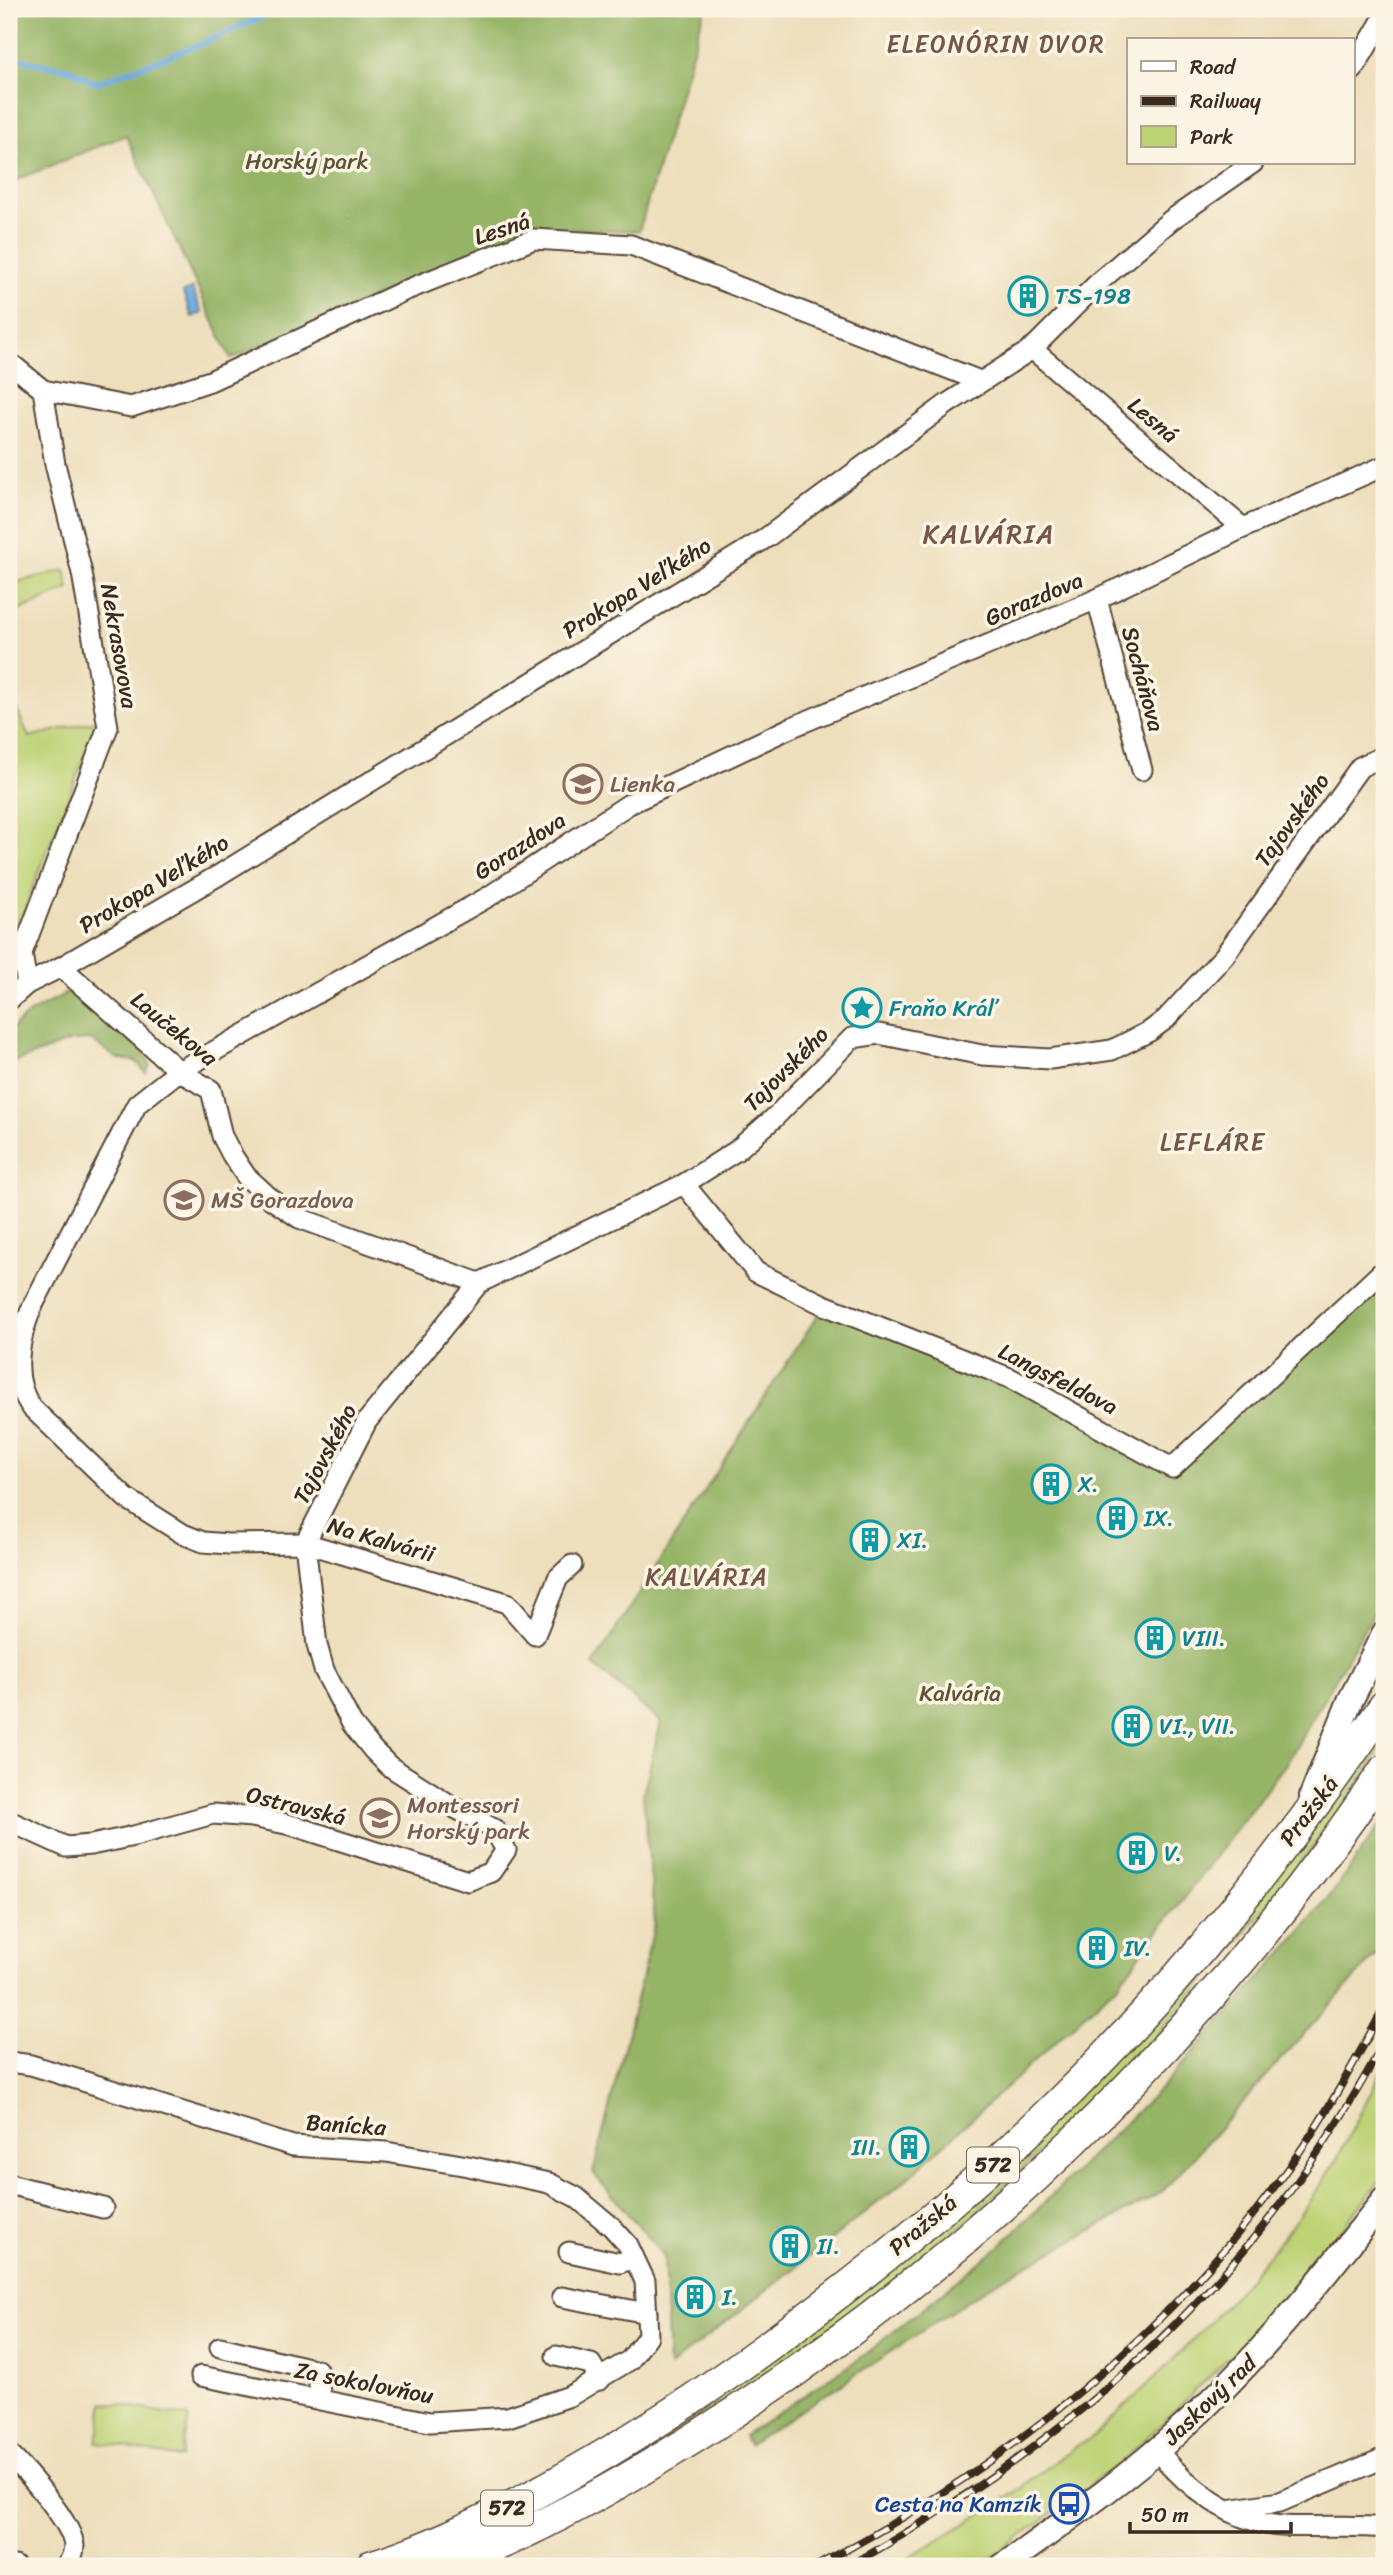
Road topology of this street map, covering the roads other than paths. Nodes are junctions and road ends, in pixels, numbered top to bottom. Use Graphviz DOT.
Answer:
graph roads {
  1 [pos="1384,16"];
  2 [pos="1354,68"];
  3 [pos="1252,164"];
  4 [pos="1032,349"];
  5 [pos="9,362"];
  6 [pos="980,381"];
  7 [pos="43,390"];
  8 [pos="1384,466"];
  9 [pos="1243,528"];
  10 [pos="1097,599"];
  11 [pos="1384,756"];
  12 [pos="1142,770"];
  13 [pos="61,967"];
  14 [pos="27,984"];
  15 [pos="9,1000"];
  16 [pos="179,1071"];
  17 [pos="684,1184"];
  18 [pos="1384,1270"];
  19 [pos="479,1283"];
  20 [pos="14,1344"];
  21 [pos="305,1544"];
  22 [pos="572,1565"];
  23 [pos="1384,1634"];
  24 [pos="1384,1706"];
  25 [pos="1384,1769"];
  26 [pos="9,1821"];
  27 [pos="1301,1823"];
  28 [pos="9,2062"];
  29 [pos="9,2184"];
  30 [pos="1384,2200"];
  31 [pos="103,2208"];
  32 [pos="569,2252"];
  33 [pos="634,2258"];
  34 [pos="645,2281"];
  35 [pos="562,2297"];
  36 [pos="647,2313"];
  37 [pos="220,2347"];
  38 [pos="556,2356"];
  39 [pos="201,2376"];
  40 [pos="600,2379"];
  41 [pos="321,2400"];
  42 [pos="1157,2450"];
  43 [pos="9,2454"];
  44 [pos="1384,2458"];
  45 [pos="1227,2510"];
  46 [pos="1384,2528"];
  47 [pos="66,2566"];
  48 [pos="370,2566"];
  49 [pos="447,2566"];
  50 [pos="1003,2566"];
  1 -- 2 [label="street"];
  3 -- 4 [label="street, Prokopa Veľkého"];
  4 -- 6 [label="street, Prokopa Veľkého"];
  4 -- 9 [label="street, Lesná"];
  5 -- 7 [label="street"];
  6 -- 7 [label="street, Lesná"];
  6 -- 13 [label="street, Prokopa Veľkého"];
  7 -- 14 [label="street, Nekrasovova"];
  8 -- 9 [label="street, Gorazdova"];
  9 -- 10 [label="street, Gorazdova"];
  10 -- 12 [label="street, Socháňova"];
  10 -- 16 [label="street, Gorazdova"];
  11 -- 17 [label="street, Tajovského"];
  13 -- 14 [label="street, Prokopa Veľkého"];
  13 -- 16 [label="street, Laučekova"];
  14 -- 15 [label="street, Prokopa Veľkého"];
  16 -- 19 [label="street, Laučekova"];
  16 -- 20 [label="street, Gorazdova"];
  17 -- 18 [label="street, Langsfeldova"];
  17 -- 19 [label="street, Tajovského"];
  19 -- 21 [label="street, Tajovského"];
  20 -- 21 [label="street, Na Kalvárii"];
  21 -- 22 [label="street, Na Kalvárii"];
  21 -- 26 [label="street, Ostravská"];
  23 -- 27 [label="street"];
  24 -- 27 [label="main road, Pražská / 572"];
  25 -- 49 [label="main road, Pražská / 572"];
  27 -- 48 [label="main road, Pražská / 572"];
  28 -- 33 [label="street, Banícka"];
  29 -- 31 [label="street"];
  30 -- 42 [label="street, Jaskový rad"];
  32 -- 33 [label="street"];
  33 -- 34 [label="street, Banícka"];
  34 -- 36 [label="street, Za sokolovňou"];
  35 -- 36 [label="street"];
  36 -- 40 [label="street, Za sokolovňou"];
  37 -- 41 [label="street"];
  38 -- 40 [label="street"];
  39 -- 41 [label="street, Za sokolovňou"];
  40 -- 41 [label="street, Za sokolovňou"];
  42 -- 45 [label="street"];
  42 -- 50 [label="street, Jaskový rad"];
  43 -- 47 [label="street"];
  44 -- 45 [label="street"];
  45 -- 46 [label="street"];
}
